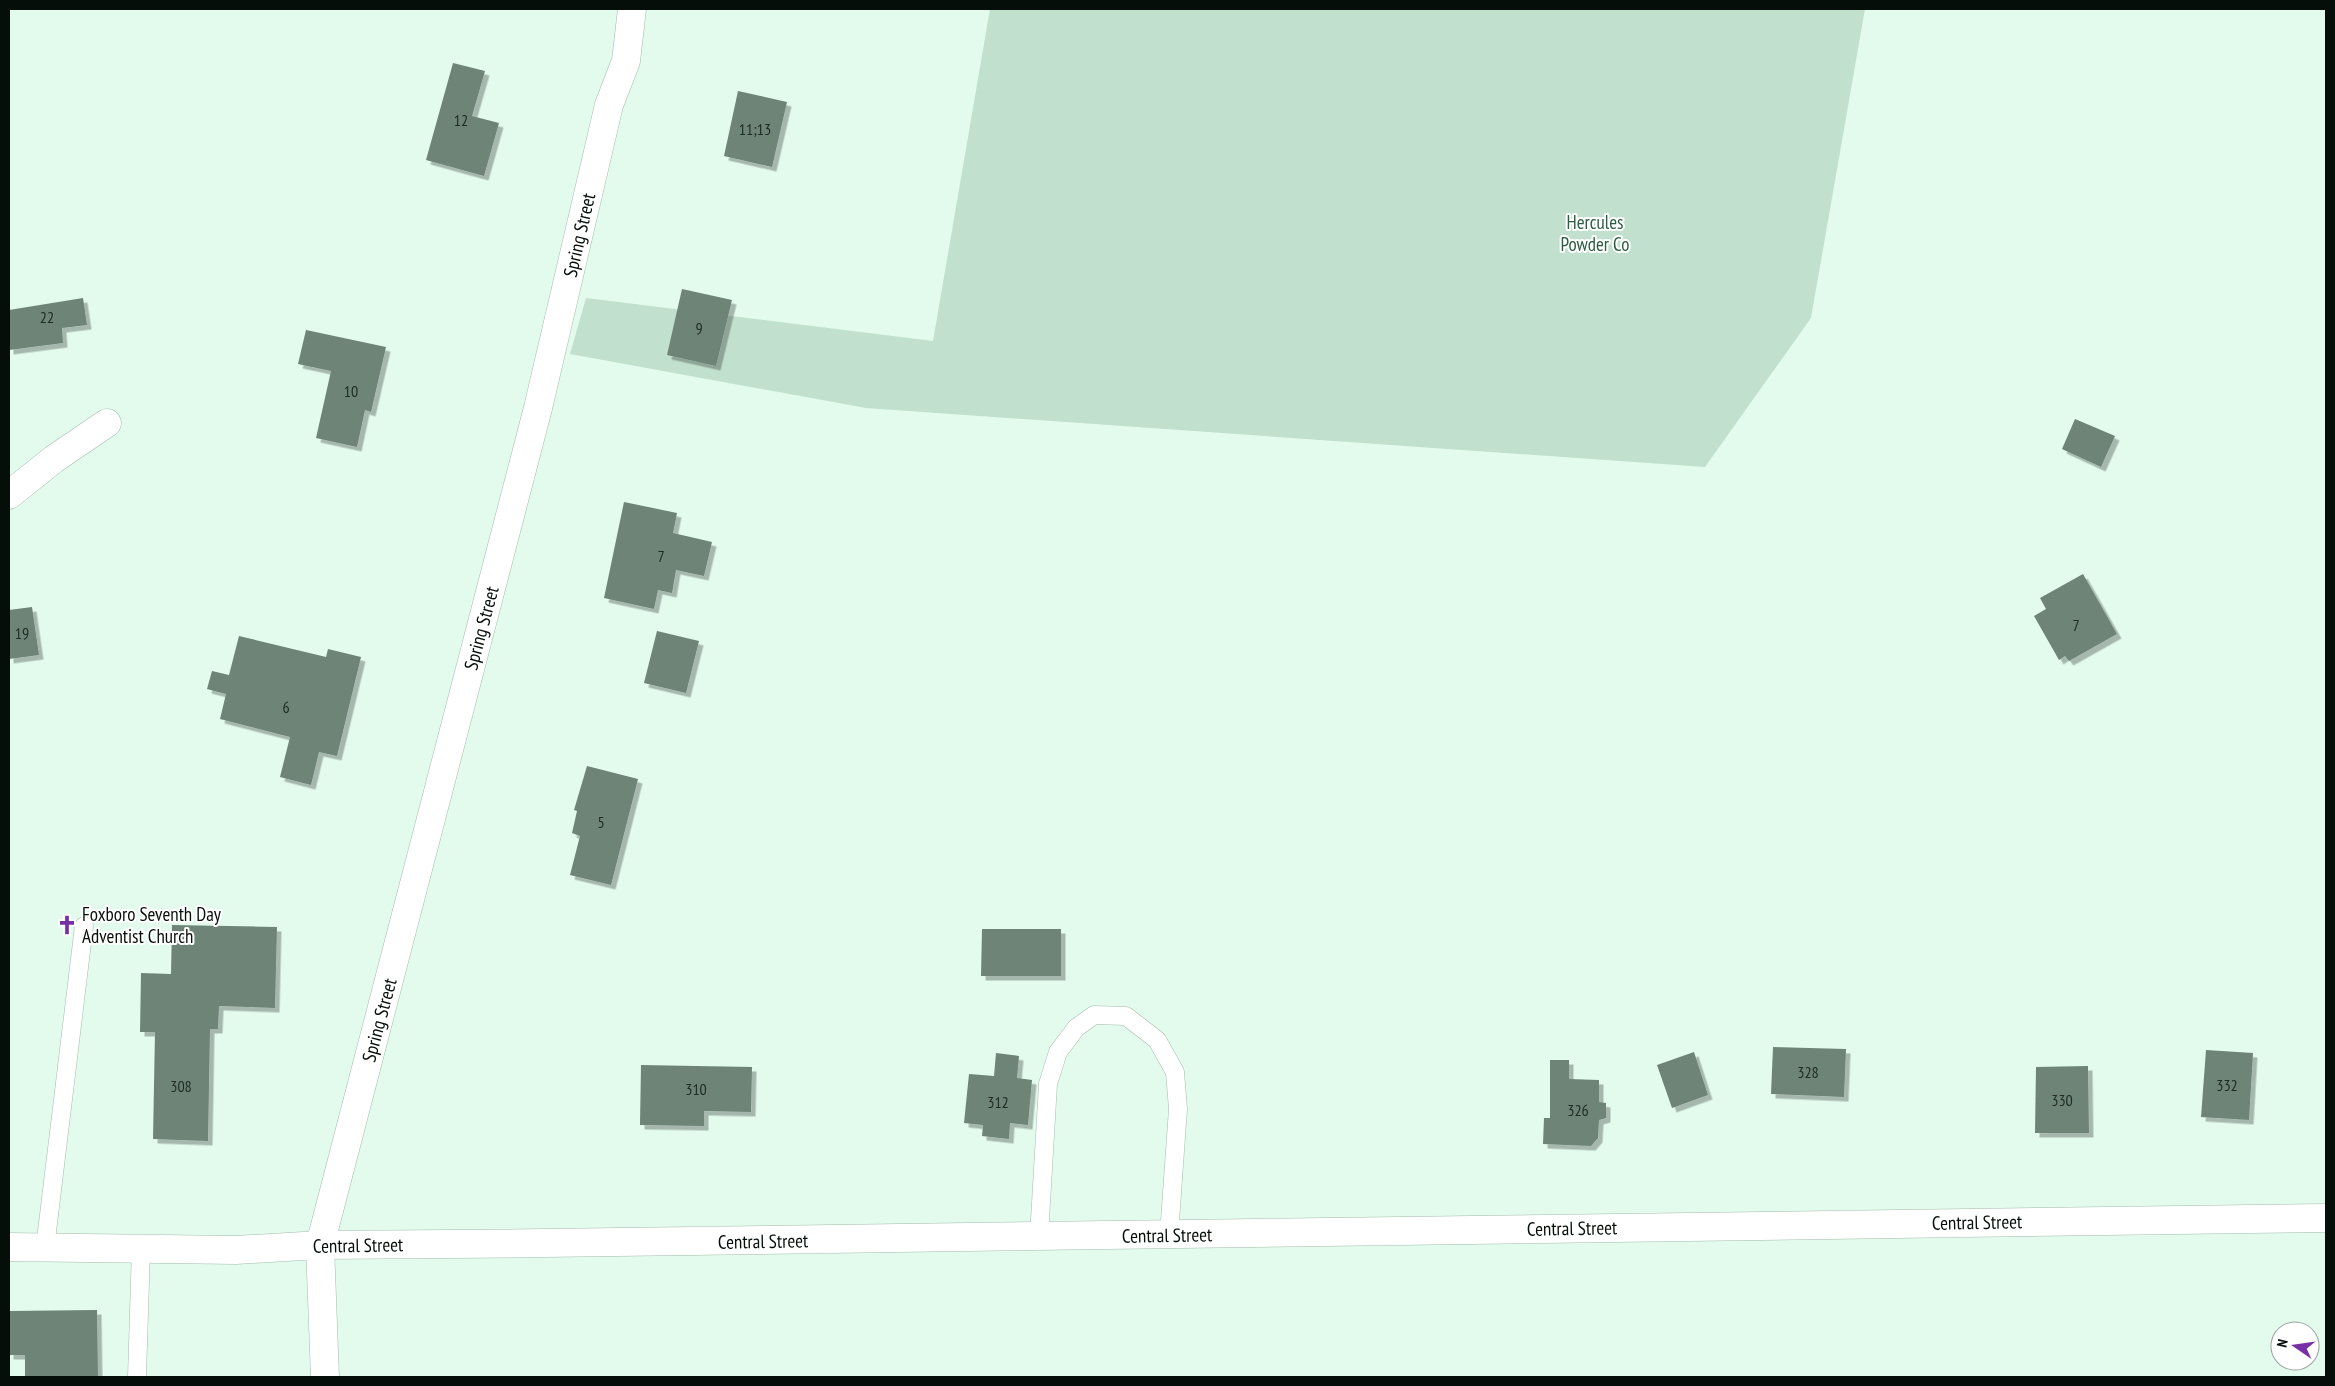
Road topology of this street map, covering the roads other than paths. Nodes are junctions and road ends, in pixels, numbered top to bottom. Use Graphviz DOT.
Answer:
graph roads {
  1 [pos="632,9"];
  2 [pos="107,423"];
  3 [pos="9,495"];
  4 [pos="84,926"];
  5 [pos="2326,1218"];
  6 [pos="1169,1235"];
  7 [pos="1039,1238"];
  8 [pos="320,1245"];
  9 [pos="9,1247"];
  10 [pos="45,1248"];
  11 [pos="141,1249"];
  12 [pos="137,1377"];
  13 [pos="325,1377"];
  1 -- 8 [label="main road, Spring Street"];
  2 -- 3 [label="main road"];
  4 -- 10 [label="lane"];
  5 -- 6 [label="main road, Central Street"];
  6 -- 7 [label="main road, Central Street"];
  6 -- 7 [label="lane"];
  7 -- 8 [label="main road, Central Street"];
  8 -- 11 [label="main road, Central Street"];
  8 -- 13 [label="main road, Spring Street"];
  9 -- 10 [label="main road, Central Street"];
  10 -- 11 [label="main road, Central Street"];
  11 -- 12 [label="lane"];
}
